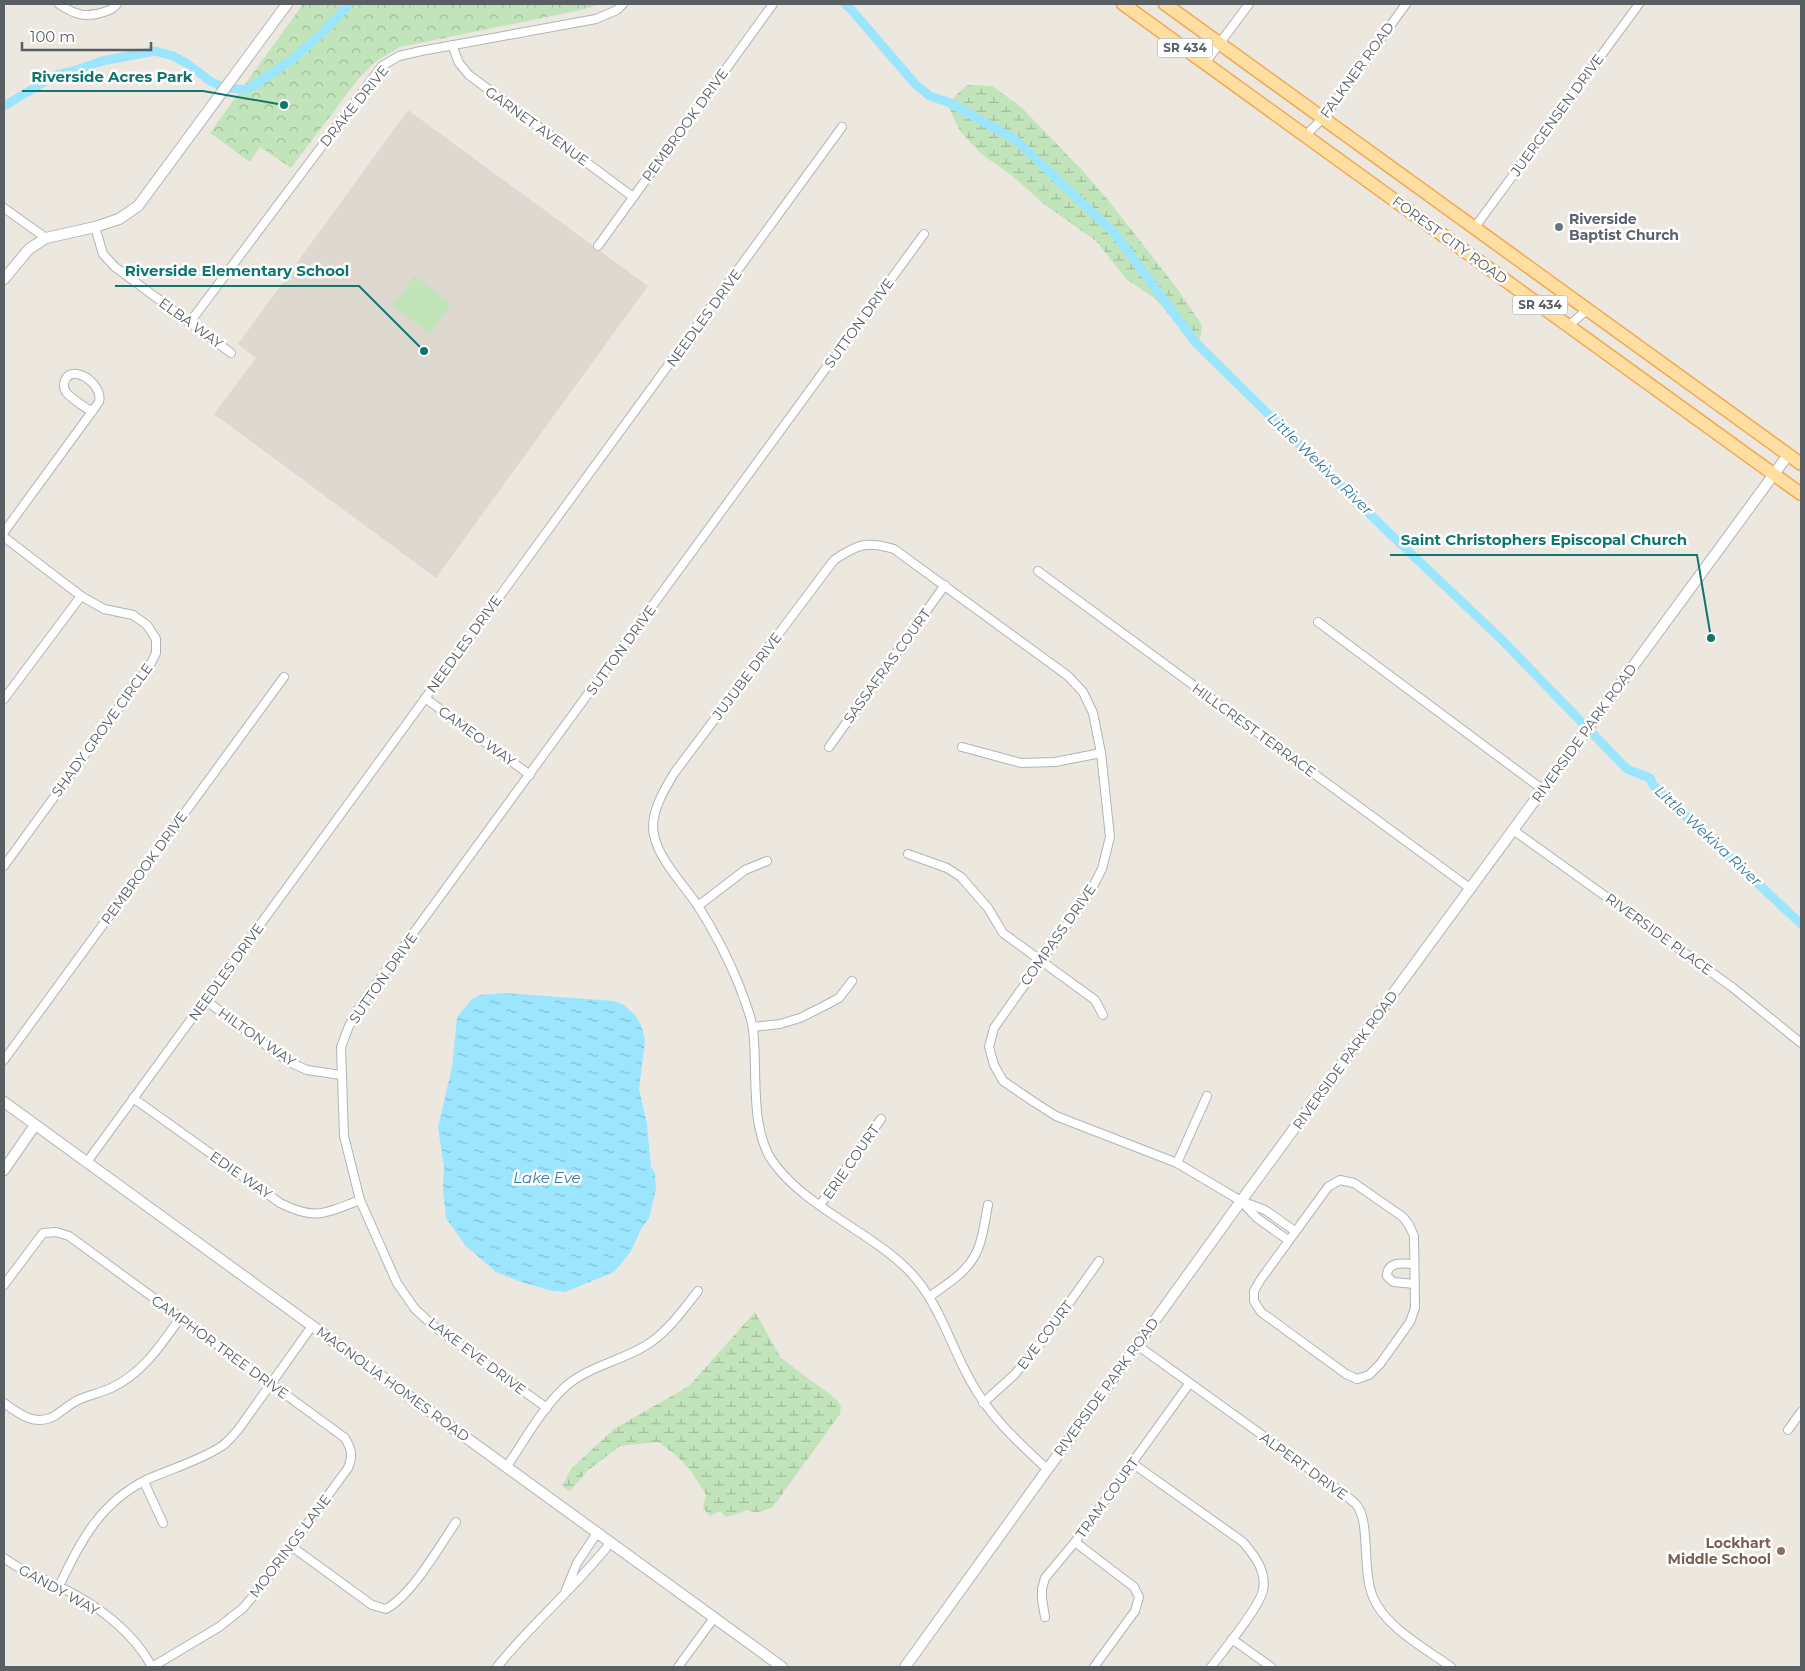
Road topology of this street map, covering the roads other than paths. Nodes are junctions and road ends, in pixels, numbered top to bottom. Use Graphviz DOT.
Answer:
graph roads {
  1 [pos="59,4"];
  2 [pos="117,4"];
  3 [pos="287,4"];
  4 [pos="623,4"];
  5 [pos="773,4"];
  6 [pos="1123,4"];
  7 [pos="1166,4"];
  8 [pos="1249,4"];
  9 [pos="1406,4"];
  10 [pos="1639,4"];
  11 [pos="1220,43"];
  12 [pos="452,45"];
  13 [pos="1205,63"];
  14 [pos="1324,117"];
  15 [pos="842,127"];
  16 [pos="1306,135"];
  17 [pos="633,196"];
  18 [pos="4,208"];
  19 [pos="95,227"];
  20 [pos="1475,227"];
  21 [pos="924,234"];
  22 [pos="46,238"];
  23 [pos="598,246"];
  24 [pos="4,279"];
  25 [pos="1588,309"];
  26 [pos="190,322"];
  27 [pos="1568,326"];
  28 [pos="231,353"];
  29 [pos="92,412"];
  30 [pos="1788,455"];
  31 [pos="1801,464"];
  32 [pos="1773,474"];
  33 [pos="1801,494"];
  34 [pos="4,532"];
  35 [pos="4,537"];
  36 [pos="1038,571"];
  37 [pos="945,585"];
  38 [pos="80,596"];
  39 [pos="1318,622"];
  40 [pos="284,677"];
  41 [pos="425,698"];
  42 [pos="4,699"];
  43 [pos="962,746"];
  44 [pos="829,747"];
  45 [pos="1101,754"];
  46 [pos="530,775"];
  47 [pos="1542,790"];
  48 [pos="1513,830"];
  49 [pos="908,854"];
  50 [pos="767,861"];
  51 [pos="4,866"];
  52 [pos="1471,888"];
  53 [pos="698,906"];
  54 [pos="1041,961"];
  55 [pos="852,981"];
  56 [pos="205,1000"];
  57 [pos="1103,1015"];
  58 [pos="753,1027"];
  59 [pos="1801,1043"];
  60 [pos="4,1060"];
  61 [pos="341,1075"];
  62 [pos="1207,1096"];
  63 [pos="133,1098"];
  64 [pos="4,1102"];
  65 [pos="882,1119"];
  66 [pos="36,1125"];
  67 [pos="87,1162"];
  68 [pos="1177,1162"];
  69 [pos="4,1170"];
  70 [pos="360,1200"];
  71 [pos="1241,1201"];
  72 [pos="820,1205"];
  73 [pos="988,1205"];
  74 [pos="1295,1230"];
  75 [pos="1288,1240"];
  76 [pos="1099,1261"];
  77 [pos="1414,1264"];
  78 [pos="1415,1284"];
  79 [pos="4,1285"];
  80 [pos="698,1292"];
  81 [pos="929,1297"];
  82 [pos="180,1318"];
  83 [pos="312,1326"];
  84 [pos="1137,1345"];
  85 [pos="1189,1384"];
  86 [pos="271,1385"];
  87 [pos="983,1403"];
  88 [pos="4,1404"];
  89 [pos="547,1408"];
  90 [pos="1801,1412"];
  91 [pos="1788,1430"];
  92 [pos="1132,1463"];
  93 [pos="507,1466"];
  94 [pos="348,1468"];
  95 [pos="1047,1470"];
  96 [pos="144,1482"];
  97 [pos="456,1522"];
  98 [pos="163,1523"];
  99 [pos="598,1533"];
  100 [pos="611,1542"];
  101 [pos="1075,1542"];
  102 [pos="291,1546"];
  103 [pos="581,1556"];
  104 [pos="4,1558"];
  105 [pos="593,1565"];
  106 [pos="59,1586"];
  107 [pos="564,1595"];
  108 [pos="1045,1617"];
  109 [pos="714,1618"];
  110 [pos="1232,1639"];
  111 [pos="152,1667"];
  112 [pos="497,1667"];
  113 [pos="678,1667"];
  114 [pos="782,1667"];
  115 [pos="905,1667"];
  116 [pos="1094,1667"];
  117 [pos="1211,1667"];
  118 [pos="1271,1667"];
  119 [pos="1451,1667"];
  1 -- 2 [label="street"];
  3 -- 19 [label="street"];
  4 -- 12 [label="street, DRAKE DRIVE"];
  5 -- 17 [label="street, PEMBROOK DRIVE"];
  6 -- 13 [label="main road, FOREST CITY ROAD / SR 434"];
  7 -- 11 [label="main road, FOREST CITY ROAD / SR 434"];
  8 -- 11 [label="street"];
  9 -- 14 [label="street, FALKNER ROAD"];
  10 -- 20 [label="street, JUERGENSEN DRIVE"];
  11 -- 13 [label="street"];
  11 -- 14 [label="main road, FOREST CITY ROAD / SR 434"];
  12 -- 17 [label="street, GARNET AVENUE"];
  12 -- 26 [label="street, DRAKE DRIVE"];
  13 -- 16 [label="main road, FOREST CITY ROAD / SR 434"];
  14 -- 16 [label="street, FALKNER ROAD"];
  14 -- 20 [label="main road, FOREST CITY ROAD / SR 434"];
  15 -- 41 [label="street, NEEDLES DRIVE"];
  16 -- 27 [label="main road, FOREST CITY ROAD / SR 434"];
  17 -- 23 [label="street, PEMBROOK DRIVE"];
  18 -- 22 [label="street"];
  19 -- 22 [label="street"];
  19 -- 26 [label="street, ELBA WAY"];
  20 -- 25 [label="main road, FOREST CITY ROAD / SR 434"];
  21 -- 46 [label="street, SUTTON DRIVE"];
  22 -- 24 [label="street"];
  25 -- 27 [label="street"];
  25 -- 30 [label="main road, FOREST CITY ROAD / SR 434"];
  26 -- 28 [label="street, ELBA WAY"];
  27 -- 32 [label="main road, FOREST CITY ROAD / SR 434"];
  29 -- 29 [label="street"];
  29 -- 34 [label="street"];
  30 -- 31 [label="main road, FOREST CITY ROAD / SR 434"];
  30 -- 32 [label="street, RIVERSIDE PARK ROAD"];
  32 -- 33 [label="main road, FOREST CITY ROAD / SR 434"];
  32 -- 47 [label="street, RIVERSIDE PARK ROAD"];
  35 -- 38 [label="street, SHADY GROVE CIRCLE"];
  36 -- 52 [label="street, HILLCREST TERRACE"];
  37 -- 44 [label="street, SASSAFRAS COURT"];
  37 -- 45 [label="street, COMPASS DRIVE"];
  37 -- 53 [label="street, JUJUBE DRIVE"];
  38 -- 42 [label="street"];
  38 -- 51 [label="street, SHADY GROVE CIRCLE"];
  39 -- 47 [label="street"];
  40 -- 60 [label="street, PEMBROOK DRIVE"];
  41 -- 46 [label="street, CAMEO WAY"];
  41 -- 56 [label="street, NEEDLES DRIVE"];
  43 -- 45 [label="street"];
  45 -- 54 [label="street, COMPASS DRIVE"];
  46 -- 61 [label="street, SUTTON DRIVE"];
  47 -- 48 [label="street, RIVERSIDE PARK ROAD"];
  48 -- 52 [label="street, RIVERSIDE PARK ROAD"];
  48 -- 59 [label="street, RIVERSIDE PLACE"];
  49 -- 54 [label="street"];
  50 -- 53 [label="street"];
  52 -- 71 [label="street, RIVERSIDE PARK ROAD"];
  53 -- 58 [label="street, JUJUBE DRIVE"];
  54 -- 57 [label="street"];
  54 -- 68 [label="street, COMPASS DRIVE"];
  55 -- 58 [label="street"];
  56 -- 61 [label="street, HILTON WAY"];
  56 -- 63 [label="street, NEEDLES DRIVE"];
  58 -- 72 [label="street, JUJUBE DRIVE"];
  61 -- 70 [label="street, LAKE EVE DRIVE"];
  62 -- 68 [label="street"];
  63 -- 67 [label="street, NEEDLES DRIVE"];
  63 -- 70 [label="street, EDIE WAY"];
  64 -- 66 [label="street, MAGNOLIA HOMES ROAD"];
  65 -- 72 [label="street, ERIE COURT"];
  66 -- 67 [label="street, MAGNOLIA HOMES ROAD"];
  66 -- 69 [label="street"];
  67 -- 83 [label="street, MAGNOLIA HOMES ROAD"];
  68 -- 71 [label="street, COMPASS DRIVE"];
  70 -- 89 [label="street, LAKE EVE DRIVE"];
  71 -- 74 [label="street"];
  71 -- 75 [label="street"];
  71 -- 84 [label="street, RIVERSIDE PARK ROAD"];
  72 -- 81 [label="street, JUJUBE DRIVE"];
  73 -- 81 [label="street"];
  74 -- 75 [label="street"];
  74 -- 77 [label="street"];
  75 -- 78 [label="street"];
  76 -- 87 [label="street, EVE COURT"];
  77 -- 78 [label="street"];
  77 -- 78 [label="street"];
  79 -- 82 [label="street, CAMPHOR TREE DRIVE"];
  80 -- 89 [label="street"];
  81 -- 87 [label="street, JUJUBE DRIVE"];
  82 -- 86 [label="street, CAMPHOR TREE DRIVE"];
  82 -- 88 [label="street"];
  83 -- 86 [label="street"];
  83 -- 93 [label="street, MAGNOLIA HOMES ROAD"];
  84 -- 85 [label="street, ALPERT DRIVE"];
  84 -- 95 [label="street, RIVERSIDE PARK ROAD"];
  85 -- 92 [label="street, TRAM COURT"];
  85 -- 119 [label="street, ALPERT DRIVE"];
  86 -- 94 [label="street, CAMPHOR TREE DRIVE"];
  86 -- 96 [label="street"];
  87 -- 95 [label="street, JUJUBE DRIVE"];
  89 -- 93 [label="street"];
  90 -- 91 [label="street"];
  92 -- 101 [label="street, TRAM COURT"];
  92 -- 110 [label="street"];
  93 -- 99 [label="street, MAGNOLIA HOMES ROAD"];
  94 -- 102 [label="street, MOORINGS LANE"];
  95 -- 115 [label="street, RIVERSIDE PARK ROAD"];
  96 -- 98 [label="street"];
  96 -- 106 [label="street"];
  97 -- 102 [label="street"];
  99 -- 100 [label="street, MAGNOLIA HOMES ROAD"];
  99 -- 103 [label="street"];
  100 -- 105 [label="street"];
  100 -- 109 [label="street, MAGNOLIA HOMES ROAD"];
  101 -- 108 [label="street, TRAM COURT"];
  101 -- 116 [label="street"];
  102 -- 111 [label="street, MOORINGS LANE"];
  103 -- 105 [label="street"];
  103 -- 107 [label="street"];
  104 -- 106 [label="street, GANDY WAY"];
  105 -- 107 [label="street"];
  106 -- 111 [label="street, GANDY WAY"];
  107 -- 112 [label="street"];
  109 -- 113 [label="street"];
  109 -- 114 [label="street, MAGNOLIA HOMES ROAD"];
  110 -- 117 [label="street"];
  110 -- 118 [label="street"];
}
